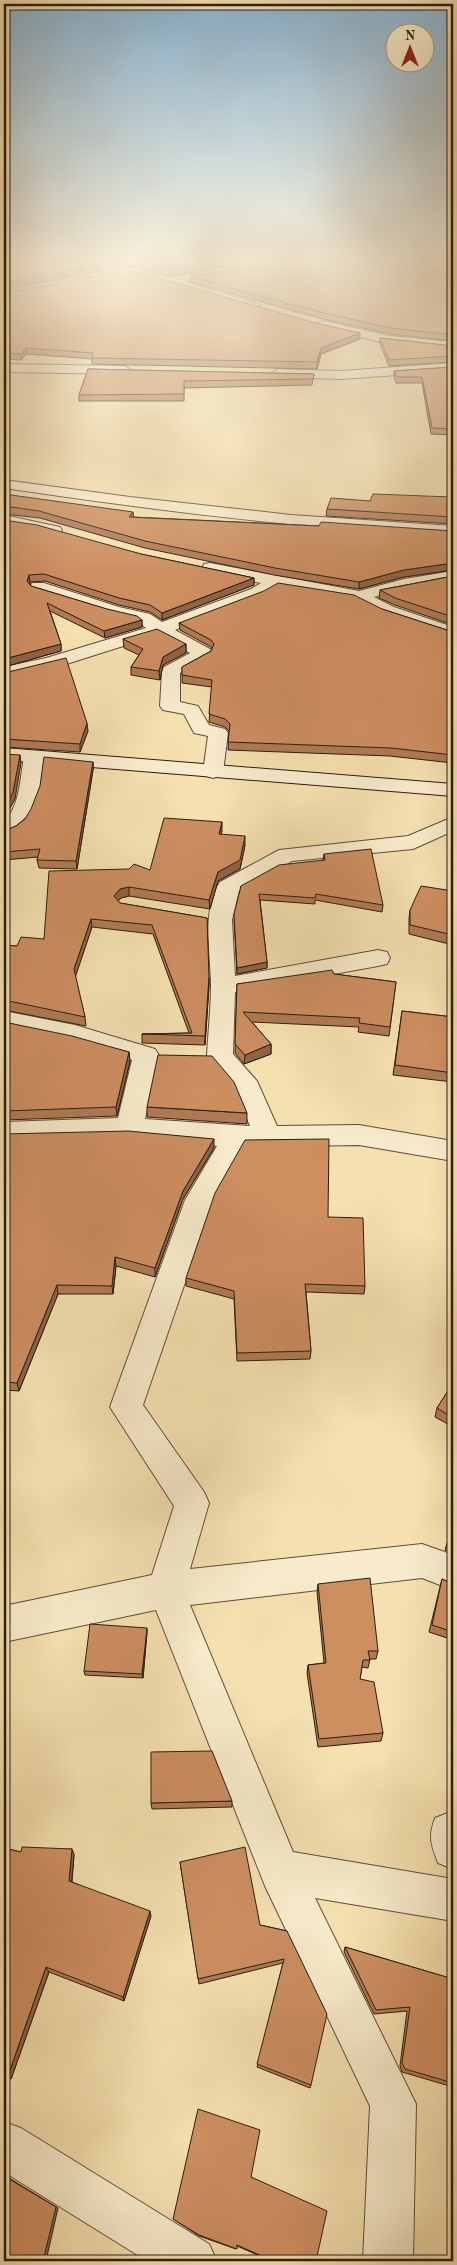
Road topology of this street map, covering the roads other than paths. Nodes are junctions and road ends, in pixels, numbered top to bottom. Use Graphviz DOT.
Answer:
graph roads {
  1 [pos="453,367"];
  2 [pos="4,368"];
  3 [pos="134,371"];
  4 [pos="262,373"];
  5 [pos="4,484"];
  6 [pos="4,520"];
  7 [pos="453,530"];
  8 [pos="67,533"];
  9 [pos="198,566"];
  10 [pos="453,576"];
  11 [pos="274,582"];
  12 [pos="38,587"];
  13 [pos="359,596"];
  14 [pos="160,629"];
  15 [pos="453,633"];
  16 [pos="4,673"];
  17 [pos="4,754"];
  18 [pos="34,757"];
  19 [pos="213,772"];
  20 [pos="453,790"];
  21 [pos="453,823"];
  22 [pos="4,830"];
  23 [pos="378,958"];
  24 [pos="223,986"];
  25 [pos="4,1020"];
  26 [pos="146,1055"];
  27 [pos="220,1056"];
  28 [pos="128,1128"];
  29 [pos="4,1132"];
  30 [pos="252,1137"];
  31 [pos="453,1151"];
  32 [pos="453,1572"];
  33 [pos="166,1590"];
  34 [pos="4,1624"];
  35 [pos="453,1832"];
  36 [pos="453,1848"];
  37 [pos="280,1871"];
  38 [pos="453,1900"];
  39 [pos="4,2145"];
  40 [pos="192,2261"];
  41 [pos="388,2261"];
  1 -- 4 [label="street"];
  2 -- 3 [label="street"];
  5 -- 7 [label="street"];
  6 -- 8 [label="street"];
  9 -- 11 [label="street"];
  10 -- 13 [label="street"];
  11 -- 13 [label="street"];
  11 -- 14 [label="street"];
  12 -- 14 [label="street"];
  13 -- 15 [label="street"];
  14 -- 16 [label="street"];
  14 -- 19 [label="street"];
  17 -- 18 [label="street"];
  18 -- 19 [label="street"];
  18 -- 22 [label="street"];
  19 -- 20 [label="street"];
  21 -- 24 [label="street"];
  23 -- 24 [label="street"];
  24 -- 27 [label="street"];
  25 -- 26 [label="street"];
  26 -- 27 [label="street"];
  26 -- 28 [label="street"];
  27 -- 30 [label="street"];
  28 -- 29 [label="street"];
  28 -- 30 [label="street"];
  30 -- 31 [label="street"];
  30 -- 33 [label="street"];
  32 -- 33 [label="street"];
  33 -- 34 [label="street"];
  33 -- 37 [label="street"];
  35 -- 36 [label="street"];
  37 -- 38 [label="street"];
  37 -- 41 [label="street"];
  39 -- 40 [label="street"];
}
